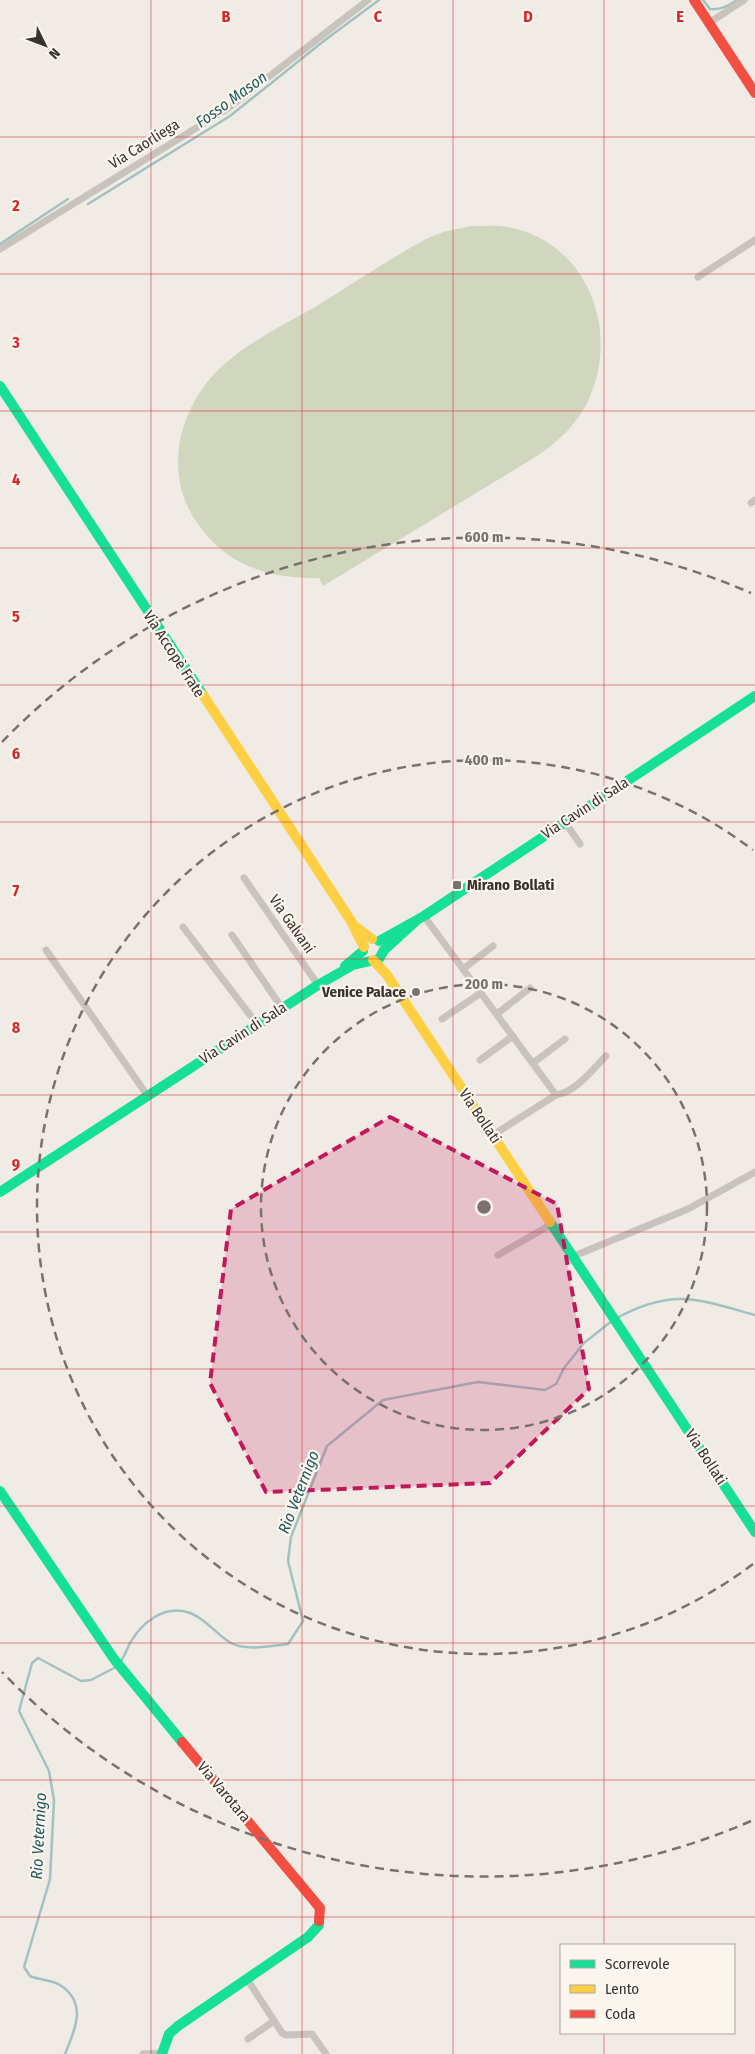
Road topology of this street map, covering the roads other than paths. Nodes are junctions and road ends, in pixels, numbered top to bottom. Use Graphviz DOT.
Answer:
graph roads {
  1 [pos="368,0"];
  2 [pos="694,0"];
  3 [pos="744,0"];
  4 [pos="709,23"];
  5 [pos="755,93"];
  6 [pos="755,240"];
  7 [pos="0,249"];
  8 [pos="698,276"];
  9 [pos="0,386"];
  10 [pos="755,696"];
  11 [pos="565,822"];
  12 [pos="580,844"];
  13 [pos="244,878"];
  14 [pos="420,919"];
  15 [pos="350,921"];
  16 [pos="183,927"];
  17 [pos="232,935"];
  18 [pos="376,940"];
  19 [pos="493,946"];
  20 [pos="364,949"];
  21 [pos="46,950"];
  22 [pos="383,952"];
  23 [pos="372,960"];
  24 [pos="463,968"];
  25 [pos="339,973"];
  26 [pos="387,975"];
  27 [pos="318,984"];
  28 [pos="530,988"];
  29 [pos="480,993"];
  30 [pos="282,1008"];
  31 [pos="497,1014"];
  32 [pos="442,1019"];
  33 [pos="257,1024"];
  34 [pos="513,1036"];
  35 [pos="565,1039"];
  36 [pos="606,1056"];
  37 [pos="480,1060"];
  38 [pos="532,1063"];
  39 [pos="148,1095"];
  40 [pos="556,1095"];
  41 [pos="493,1135"];
  42 [pos="755,1172"];
  43 [pos="0,1192"];
  44 [pos="552,1224"];
  45 [pos="498,1255"];
  46 [pos="574,1256"];
  47 [pos="0,1491"];
  48 [pos="755,1532"];
  49 [pos="247,1979"];
  50 [pos="274,2021"];
  51 [pos="248,2039"];
  52 [pos="162,2053"];
  53 [pos="143,2054"];
  54 [pos="326,2054"];
  1 -- 7 [label="street, Via Caorliega"];
  2 -- 4 [label="main road"];
  3 -- 4 [label="street"];
  4 -- 5 [label="main road"];
  6 -- 8 [label="street"];
  9 -- 15 [label="main road, Via Accopè Frate"];
  10 -- 11 [label="main road, Via Cavin di Sala"];
  11 -- 12 [label="street"];
  11 -- 14 [label="main road, Via Cavin di Sala"];
  13 -- 27 [label="street, Via Galvani"];
  14 -- 18 [label="main road, Via Cavin di Sala"];
  14 -- 22 [label="main road, Via Cavin di Sala"];
  14 -- 24 [label="street"];
  15 -- 18 [label="main road, Via Accopè Frate"];
  15 -- 20 [label="main road, Via Accopè Frate"];
  16 -- 33 [label="street"];
  17 -- 30 [label="street"];
  18 -- 20 [label="main road"];
  18 -- 22 [label="main road"];
  19 -- 24 [label="street"];
  20 -- 23 [label="main road"];
  20 -- 25 [label="main road, Via Cavin di Sala"];
  21 -- 39 [label="street"];
  22 -- 23 [label="main road"];
  22 -- 26 [label="main road, Via Bollati"];
  23 -- 25 [label="main road, Via Cavin di Sala"];
  23 -- 26 [label="main road, Via Bollati"];
  24 -- 29 [label="street"];
  25 -- 27 [label="main road, Via Cavin di Sala"];
  26 -- 41 [label="main road, Via Bollati"];
  27 -- 30 [label="main road, Via Cavin di Sala"];
  28 -- 31 [label="street"];
  29 -- 31 [label="street"];
  29 -- 32 [label="street"];
  30 -- 33 [label="main road, Via Cavin di Sala"];
  31 -- 34 [label="street"];
  33 -- 39 [label="main road, Via Cavin di Sala"];
  34 -- 37 [label="street"];
  34 -- 38 [label="street"];
  35 -- 38 [label="street"];
  36 -- 40 [label="street"];
  38 -- 40 [label="street"];
  39 -- 43 [label="main road, Via Cavin di Sala"];
  40 -- 41 [label="street"];
  41 -- 44 [label="main road, Via Bollati"];
  42 -- 46 [label="street"];
  44 -- 45 [label="street"];
  44 -- 46 [label="main road, Via Bollati"];
  46 -- 48 [label="main road, Via Bollati"];
  47 -- 49 [label="main road, Via Varotara"];
  49 -- 50 [label="street"];
  49 -- 52 [label="main road, Via Varotara"];
  50 -- 51 [label="street"];
  50 -- 54 [label="street"];
  52 -- 53 [label="street"];
}
